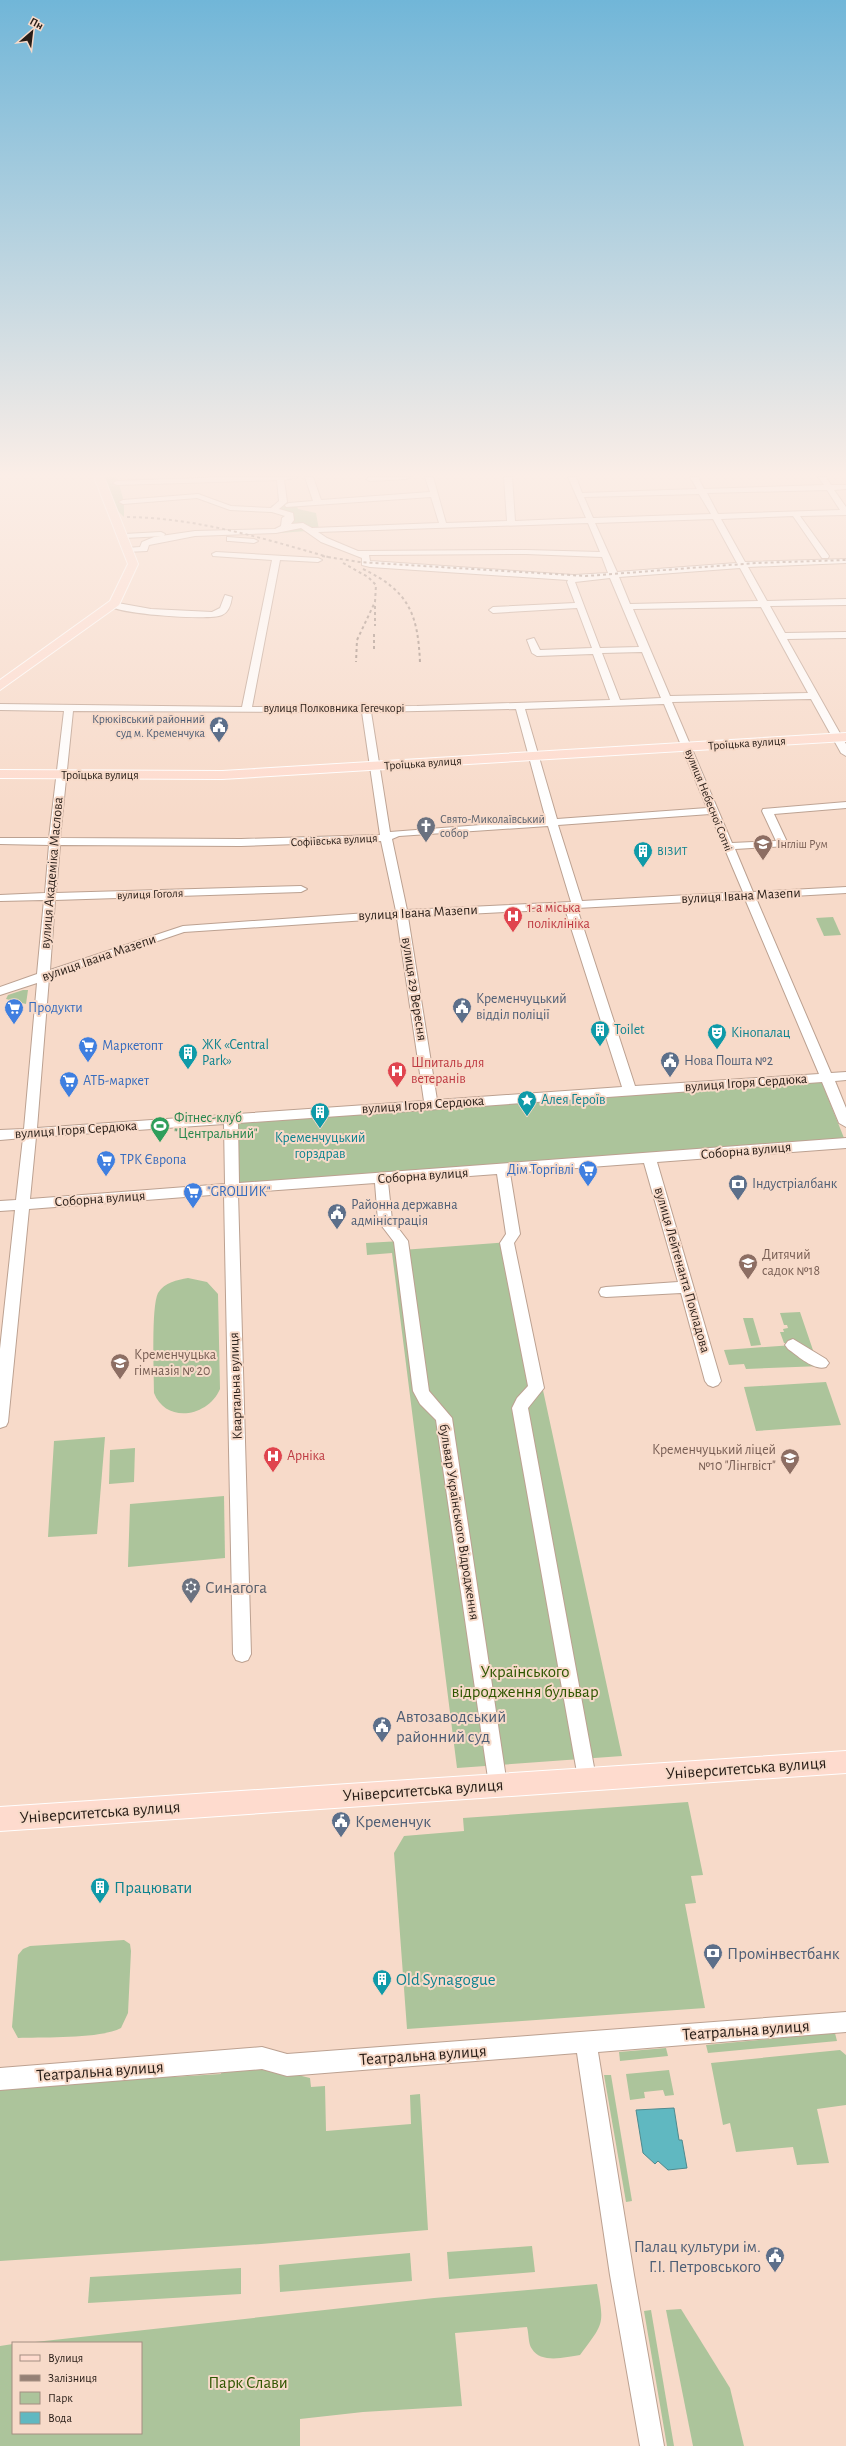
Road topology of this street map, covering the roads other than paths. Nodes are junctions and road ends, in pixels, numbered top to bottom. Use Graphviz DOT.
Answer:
graph roads {
  1 [pos="119,591"];
  2 [pos="270,591"];
  3 [pos="575,591"];
  4 [pos="620,591"];
  5 [pos="757,591"];
  6 [pos="228,597"];
  7 [pos="846,602"];
  8 [pos="764,604"];
  9 [pos="112,605"];
  10 [pos="580,605"];
  11 [pos="627,607"];
  12 [pos="494,610"];
  13 [pos="846,635"];
  14 [pos="782,636"];
  15 [pos="531,640"];
  16 [pos="645,649"];
  17 [pos="597,651"];
  18 [pos="0,686"];
  19 [pos="813,696"];
  20 [pos="667,700"];
  21 [pos="616,703"];
  22 [pos="520,706"];
  23 [pos="0,707"];
  24 [pos="69,707"];
  25 [pos="247,708"];
  26 [pos="366,708"];
  27 [pos="842,737"];
  28 [pos="687,747"];
  29 [pos="846,753"];
  30 [pos="532,755"];
  31 [pos="374,766"];
  32 [pos="0,774"];
  33 [pos="60,775"];
  34 [pos="846,805"];
  35 [pos="715,812"];
  36 [pos="552,822"];
  37 [pos="386,838"];
  38 [pos="0,841"];
  39 [pos="55,841"];
  40 [pos="728,846"];
  41 [pos="301,889"];
  42 [pos="846,890"];
  43 [pos="748,896"];
  44 [pos="50,897"];
  45 [pos="0,898"];
  46 [pos="573,905"];
  47 [pos="402,914"];
  48 [pos="43,977"];
  49 [pos="0,991"];
  50 [pos="846,1076"];
  51 [pos="826,1077"];
  52 [pos="630,1091"];
  53 [pos="432,1105"];
  54 [pos="231,1119"];
  55 [pos="846,1123"];
  56 [pos="30,1133"];
  57 [pos="0,1135"];
  58 [pos="846,1143"];
  59 [pos="650,1159"];
  60 [pos="503,1170"];
  61 [pos="381,1178"];
  62 [pos="232,1190"];
  63 [pos="23,1204"];
  64 [pos="0,1206"];
  65 [pos="686,1287"];
  66 [pos="606,1292"];
  67 [pos="793,1345"];
  68 [pos="821,1363"];
  69 [pos="713,1381"];
  70 [pos="0,1422"];
  71 [pos="242,1654"];
  72 [pos="846,1762"];
  73 [pos="587,1778"];
  74 [pos="498,1785"];
  75 [pos="0,1819"];
  76 [pos="846,2022"];
  77 [pos="586,2042"];
  78 [pos="0,2079"];
  79 [pos="652,2446"];
  1 -- 9 [label="main road"];
  2 -- 25 [label="street"];
  3 -- 10 [label="street"];
  4 -- 11 [label="street, вулиця Небесної Сотні"];
  5 -- 8 [label="street"];
  6 -- 9 [label="street"];
  7 -- 8 [label="street"];
  8 -- 11 [label="street"];
  8 -- 14 [label="street"];
  9 -- 18 [label="main road"];
  10 -- 12 [label="street"];
  10 -- 17 [label="street"];
  11 -- 16 [label="street, вулиця Небесної Сотні"];
  13 -- 14 [label="street"];
  14 -- 19 [label="street"];
  15 -- 17 [label="street"];
  16 -- 17 [label="street"];
  16 -- 20 [label="street, вулиця Небесної Сотні"];
  17 -- 21 [label="street"];
  19 -- 20 [label="street, вулиця Полковника Гегечкорі"];
  19 -- 27 [label="street"];
  20 -- 21 [label="street, вулиця Полковника Гегечкорі"];
  20 -- 28 [label="street, вулиця Небесної Сотні"];
  21 -- 22 [label="street, вулиця Полковника Гегечкорі"];
  22 -- 26 [label="street, вулиця Полковника Гегечкорі"];
  22 -- 30 [label="street"];
  23 -- 24 [label="street, вулиця Полковника Гегечкорі"];
  24 -- 25 [label="street, вулиця Полковника Гегечкорі"];
  24 -- 33 [label="street, вулиця Академіка Маслова"];
  25 -- 26 [label="street, вулиця Полковника Гегечкорі"];
  26 -- 31 [label="street, вулиця 29 Вересня"];
  27 -- 28 [label="main road, Троїцька вулиця"];
  27 -- 29 [label="street"];
  28 -- 30 [label="main road, Троїцька вулиця"];
  28 -- 35 [label="street, вулиця Небесної Сотні"];
  30 -- 31 [label="main road, Троїцька вулиця"];
  30 -- 36 [label="street"];
  31 -- 33 [label="main road, Троїцька вулиця"];
  31 -- 37 [label="street, вулиця 29 Вересня"];
  32 -- 33 [label="main road, Троїцька вулиця"];
  33 -- 39 [label="street, вулиця Академіка Маслова"];
  34 -- 40 [label="street"];
  35 -- 36 [label="street, Софіївська вулиця"];
  35 -- 40 [label="street, вулиця Небесної Сотні"];
  36 -- 37 [label="street, Софіївська вулиця"];
  36 -- 46 [label="street"];
  37 -- 39 [label="street, Софіївська вулиця"];
  37 -- 47 [label="street, вулиця 29 Вересня"];
  38 -- 39 [label="street, Софіївська вулиця"];
  39 -- 44 [label="street, вулиця Академіка Маслова"];
  40 -- 43 [label="street, вулиця Небесної Сотні"];
  41 -- 44 [label="street, вулиця Гоголя"];
  42 -- 43 [label="street, вулиця Івана Мазепи"];
  43 -- 46 [label="street, вулиця Івана Мазепи"];
  43 -- 51 [label="street, вулиця Небесної Сотні"];
  44 -- 45 [label="street, вулиця Гоголя"];
  44 -- 48 [label="street, вулиця Академіка Маслова"];
  46 -- 47 [label="street, вулиця Івана Мазепи"];
  46 -- 52 [label="street"];
  47 -- 48 [label="street, вулиця Івана Мазепи"];
  47 -- 53 [label="street, вулиця 29 Вересня"];
  48 -- 49 [label="street, вулиця Івана Мазепи"];
  48 -- 56 [label="street, вулиця Академіка Маслова"];
  50 -- 51 [label="street, вулиця Ігоря Сердюка"];
  51 -- 52 [label="street, вулиця Ігоря Сердюка"];
  51 -- 55 [label="street, вулиця Небесної Сотні"];
  52 -- 53 [label="street, вулиця Ігоря Сердюка"];
  53 -- 54 [label="street, вулиця Ігоря Сердюка"];
  54 -- 56 [label="street, вулиця Ігоря Сердюка"];
  54 -- 62 [label="street, Квартальна вулиця"];
  56 -- 57 [label="street, вулиця Ігоря Сердюка"];
  56 -- 63 [label="street, вулиця Академіка Маслова"];
  58 -- 59 [label="street, Соборна вулиця"];
  59 -- 60 [label="street, Соборна вулиця"];
  59 -- 65 [label="street, вулиця Лейтенанта Покладова"];
  60 -- 61 [label="street, Соборна вулиця"];
  60 -- 73 [label="street"];
  61 -- 62 [label="street, Соборна вулиця"];
  61 -- 74 [label="street, бульвар Українського Відродження"];
  62 -- 63 [label="street, Соборна вулиця"];
  62 -- 71 [label="street, Квартальна вулиця"];
  63 -- 64 [label="street, Соборна вулиця"];
  63 -- 70 [label="street, вулиця Академіка Маслова"];
  65 -- 66 [label="street"];
  65 -- 69 [label="street, вулиця Лейтенанта Покладова"];
  67 -- 68 [label="street"];
  72 -- 73 [label="main road, Університетська вулиця"];
  73 -- 74 [label="main road, Університетська вулиця"];
  74 -- 75 [label="main road, Університетська вулиця"];
  76 -- 77 [label="street, Театральна вулиця"];
  77 -- 78 [label="street, Театральна вулиця"];
  77 -- 79 [label="street"];
}
